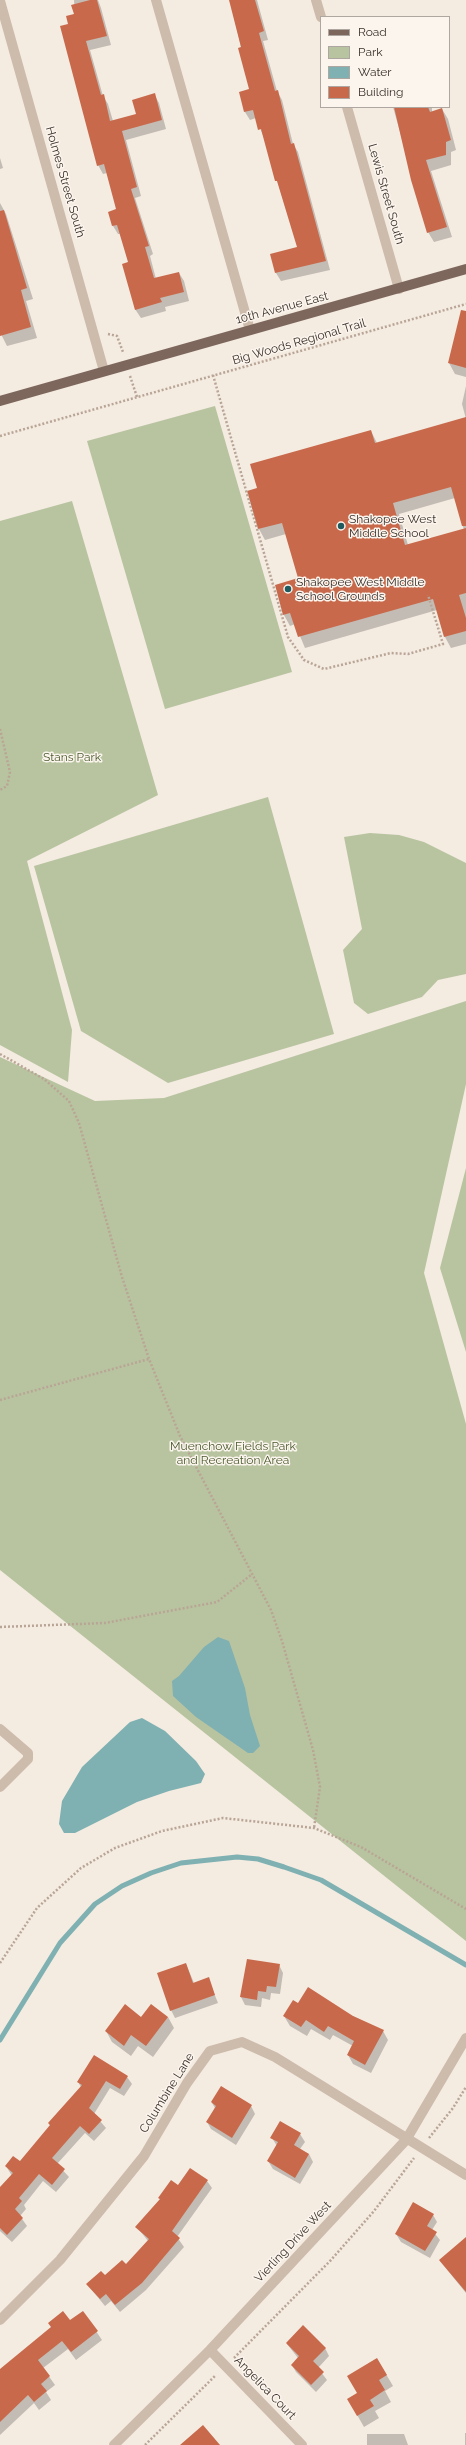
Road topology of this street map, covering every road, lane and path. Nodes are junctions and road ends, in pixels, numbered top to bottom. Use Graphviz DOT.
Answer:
graph roads {
  1 [pos="156,0"];
  2 [pos="316,0"];
  3 [pos="0,1"];
  4 [pos="321,16"];
  5 [pos="347,108"];
  6 [pos="466,269"];
  7 [pos="399,289"];
  8 [pos="466,304"];
  9 [pos="250,330"];
  10 [pos="104,371"];
  11 [pos="213,375"];
  12 [pos="0,401"];
  13 [pos="0,436"];
  14 [pos="428,596"];
  15 [pos="0,729"];
  16 [pos="0,790"];
  17 [pos="0,1054"];
  18 [pos="149,1359"];
  19 [pos="0,1400"];
  20 [pos="252,1574"];
  21 [pos="0,1627"];
  22 [pos="0,1729"];
  23 [pos="0,1787"];
  24 [pos="314,1828"];
  25 [pos="466,1909"];
  26 [pos="0,1963"];
  27 [pos="466,2038"];
  28 [pos="466,2087"];
  29 [pos="406,2140"];
  30 [pos="421,2148"];
  31 [pos="466,2175"];
  32 [pos="0,2320"];
  33 [pos="210,2350"];
  34 [pos="226,2366"];
  35 [pos="114,2445"];
  36 [pos="145,2445"];
  37 [pos="302,2445"];
  1 -- 9 [label="street"];
  2 -- 4 [label="street"];
  3 -- 10 [label="street, Holmes Street South"];
  5 -- 7 [label="street, Lewis Street South"];
  6 -- 7 [label="main road, 10th Avenue East"];
  7 -- 9 [label="main road, 10th Avenue East"];
  8 -- 11 [label="path, Big Woods Regional Trail"];
  9 -- 10 [label="main road, 10th Avenue East"];
  10 -- 12 [label="main road, 10th Avenue East"];
  11 -- 13 [label="path, Big Woods Regional Trail"];
  11 -- 14 [label="path"];
  15 -- 16 [label="path"];
  17 -- 18 [label="path"];
  18 -- 19 [label="path"];
  18 -- 20 [label="path"];
  20 -- 21 [label="path"];
  20 -- 24 [label="path"];
  22 -- 23 [label="street"];
  24 -- 25 [label="path"];
  24 -- 26 [label="path"];
  27 -- 29 [label="street, Vierling Drive West"];
  28 -- 30 [label="path"];
  29 -- 30 [label="street, Columbine Lane"];
  29 -- 32 [label="street, Columbine Lane"];
  29 -- 33 [label="street, Vierling Drive West"];
  30 -- 31 [label="street, Columbine Lane"];
  30 -- 34 [label="path"];
  33 -- 34 [label="street, Angelica Court"];
  33 -- 35 [label="street, Vierling Drive West"];
  34 -- 36 [label="path"];
  34 -- 37 [label="street, Angelica Court"];
}
